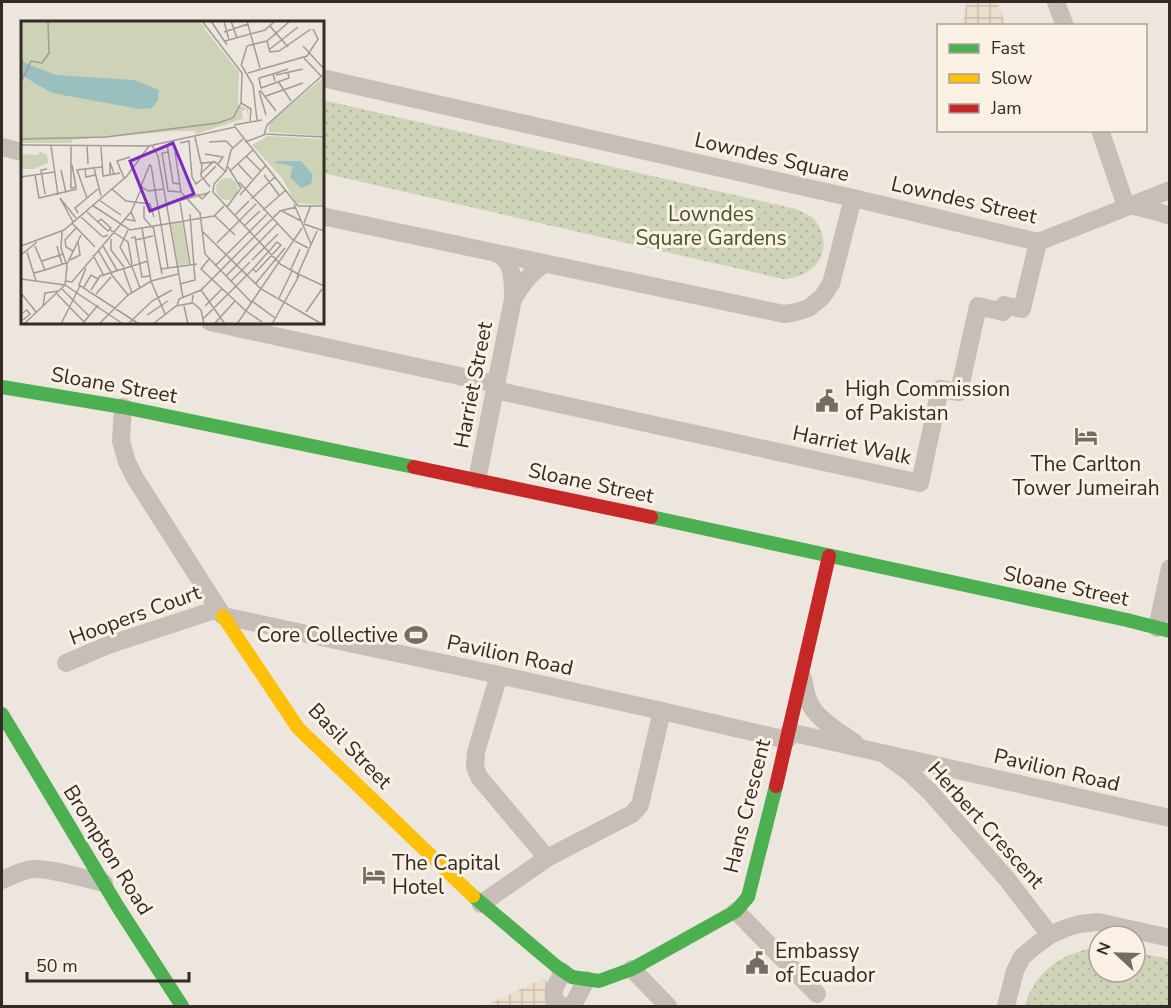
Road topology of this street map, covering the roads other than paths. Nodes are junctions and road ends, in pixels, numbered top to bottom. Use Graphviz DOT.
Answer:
graph roads {
  1 [pos="1056,2"];
  2 [pos="1064,24"];
  3 [pos="324,78"];
  4 [pos="1101,132"];
  5 [pos="2,147"];
  6 [pos="21,152"];
  7 [pos="1170,190"];
  8 [pos="853,198"];
  9 [pos="1128,206"];
  10 [pos="324,216"];
  11 [pos="1170,216"];
  12 [pos="1038,243"];
  13 [pos="495,253"];
  14 [pos="545,264"];
  15 [pos="513,299"];
  16 [pos="219,324"];
  17 [pos="2,387"];
  18 [pos="496,387"];
  19 [pos="123,407"];
  20 [pos="477,480"];
  21 [pos="829,556"];
  22 [pos="1170,568"];
  23 [pos="220,612"];
  24 [pos="1163,629"];
  25 [pos="66,663"];
  26 [pos="802,674"];
  27 [pos="499,675"];
  28 [pos="662,711"];
  29 [pos="4,718"];
  30 [pos="788,736"];
  31 [pos="2,743"];
  32 [pos="863,748"];
  33 [pos="882,753"];
  34 [pos="935,765"];
  35 [pos="1170,818"];
  36 [pos="547,858"];
  37 [pos="2,880"];
  38 [pos="104,883"];
  39 [pos="481,904"];
  40 [pos="736,911"];
  41 [pos="1050,935"];
  42 [pos="1170,938"];
  43 [pos="632,969"];
  44 [pos="563,972"];
  45 [pos="592,980"];
  46 [pos="817,994"];
  47 [pos="182,1006"];
  48 [pos="559,1006"];
  49 [pos="668,1006"];
  50 [pos="1006,1006"];
  1 -- 2 [label="street"];
  3 -- 8 [label="street, Lowndes Square"];
  4 -- 9 [label="street"];
  5 -- 6 [label="street"];
  7 -- 9 [label="street, Lowndes Street"];
  8 -- 12 [label="street, Lowndes Street"];
  8 -- 14 [label="street, Lowndes Square"];
  9 -- 11 [label="street"];
  9 -- 12 [label="street, Lowndes Street"];
  10 -- 13 [label="street, Lowndes Square"];
  12 -- 18 [label="street, Harriet Walk"];
  13 -- 14 [label="street, Lowndes Square"];
  13 -- 15 [label="street, Harriet Street"];
  14 -- 15 [label="street, Harriet Street"];
  15 -- 18 [label="street, Harriet Street"];
  16 -- 18 [label="street, Harriet Walk"];
  17 -- 19 [label="main road, Sloane Street"];
  18 -- 20 [label="street, Harriet Street"];
  19 -- 20 [label="main road, Sloane Street"];
  19 -- 23 [label="street, Basil Street"];
  20 -- 21 [label="main road, Sloane Street"];
  21 -- 24 [label="main road, Sloane Street"];
  21 -- 26 [label="main road, Hans Crescent"];
  22 -- 24 [label="street"];
  23 -- 25 [label="street, Hoopers Court"];
  23 -- 27 [label="street, Pavilion Road"];
  23 -- 39 [label="main road, Basil Street"];
  26 -- 30 [label="main road, Hans Crescent"];
  26 -- 32 [label="street, Herbert Crescent"];
  27 -- 28 [label="street, Pavilion Road"];
  27 -- 36 [label="street"];
  28 -- 30 [label="street, Pavilion Road"];
  28 -- 36 [label="street"];
  29 -- 31 [label="street"];
  29 -- 38 [label="main road, Brompton Road"];
  30 -- 32 [label="street, Herbert Crescent"];
  30 -- 40 [label="main road, Hans Crescent"];
  32 -- 33 [label="street, Herbert Crescent"];
  33 -- 34 [label="street, Herbert Crescent"];
  33 -- 41 [label="street, Herbert Crescent"];
  34 -- 35 [label="street, Pavilion Road"];
  36 -- 39 [label="street"];
  37 -- 38 [label="street"];
  38 -- 47 [label="main road, Brompton Road"];
  39 -- 44 [label="main road, Basil Street"];
  40 -- 43 [label="main road"];
  40 -- 46 [label="street"];
  41 -- 42 [label="street"];
  41 -- 50 [label="street"];
  43 -- 45 [label="main road"];
  43 -- 49 [label="street"];
  44 -- 45 [label="main road, Basil Street"];
  44 -- 48 [label="street"];
  45 -- 48 [label="street"];
}
